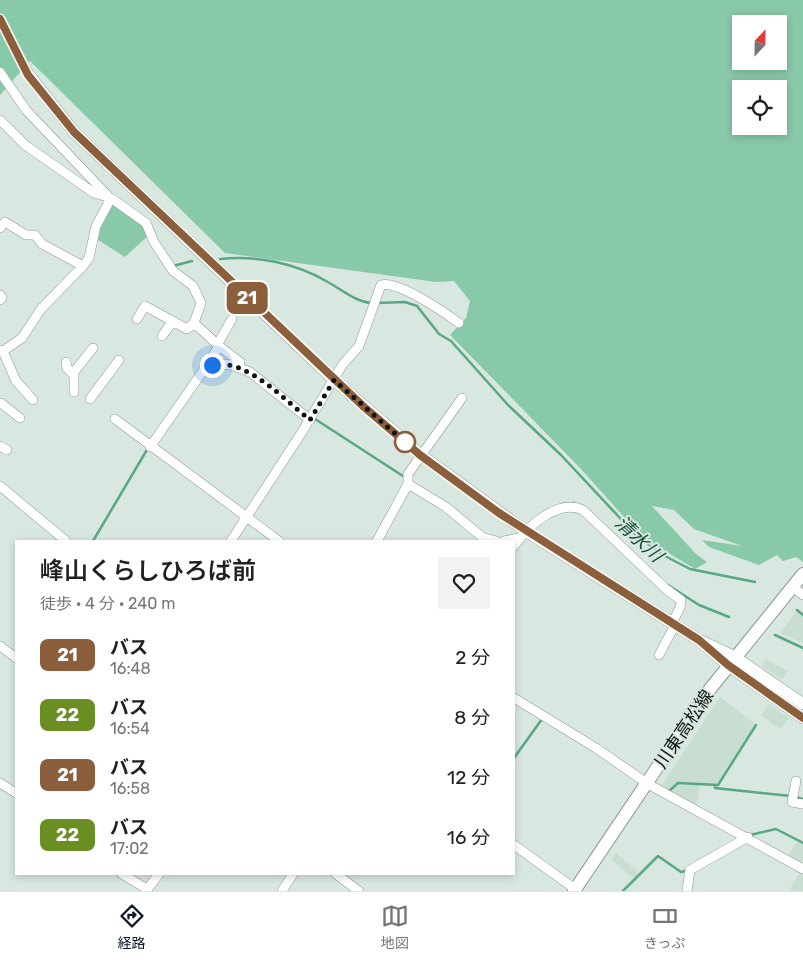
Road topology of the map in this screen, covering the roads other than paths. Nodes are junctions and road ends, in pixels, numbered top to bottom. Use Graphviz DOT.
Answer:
graph roads {
  1 [pos="0,72"];
  2 [pos="28,75"];
  3 [pos="0,120"];
  4 [pos="110,197"];
  5 [pos="0,228"];
  6 [pos="83,266"];
  7 [pos="0,295"];
  8 [pos="0,300"];
  9 [pos="138,319"];
  10 [pos="232,319"];
  11 [pos="173,322"];
  12 [pos="194,323"];
  13 [pos="459,323"];
  14 [pos="162,336"];
  15 [pos="218,346"];
  16 [pos="94,348"];
  17 [pos="2,351"];
  18 [pos="119,360"];
  19 [pos="66,362"];
  20 [pos="239,364"];
  21 [pos="209,365"];
  22 [pos="74,375"];
  23 [pos="334,380"];
  24 [pos="74,392"];
  25 [pos="462,398"];
  26 [pos="90,399"];
  27 [pos="33,400"];
  28 [pos="1,403"];
  29 [pos="312,416"];
  30 [pos="20,418"];
  31 [pos="115,419"];
  32 [pos="150,447"];
  33 [pos="420,455"];
  34 [pos="409,480"];
  35 [pos="0,486"];
  36 [pos="245,517"];
  37 [pos="523,535"];
  38 [pos="65,540"];
  39 [pos="232,540"];
  40 [pos="278,540"];
  41 [pos="377,540"];
  42 [pos="492,540"];
  43 [pos="507,540"];
  44 [pos="515,545"];
  45 [pos="803,574"];
  46 [pos="793,587"];
  47 [pos="803,595"];
  48 [pos="674,624"];
  49 [pos="0,646"];
  50 [pos="659,655"];
  51 [pos="15,657"];
  52 [pos="732,661"];
  53 [pos="515,699"];
  54 [pos="803,704"];
  55 [pos="803,718"];
  56 [pos="796,781"];
  57 [pos="0,783"];
  58 [pos="648,784"];
  59 [pos="15,792"];
  60 [pos="803,804"];
  61 [pos="748,837"];
  62 [pos="515,846"];
  63 [pos="803,869"];
  64 [pos="124,875"];
  65 [pos="155,875"];
  66 [pos="292,875"];
  67 [pos="337,875"];
  68 [pos="147,890"];
  69 [pos="574,890"];
  70 [pos="282,891"];
  71 [pos="358,891"];
  72 [pos="688,891"];
  1 -- 4 [label="street"];
  2 -- 23 [label="street"];
  3 -- 4 [label="street"];
  4 -- 6 [label="street"];
  4 -- 12 [label="street"];
  5 -- 6 [label="street"];
  6 -- 17 [label="street"];
  7 -- 8 [label="street"];
  9 -- 11 [label="street"];
  10 -- 15 [label="street"];
  11 -- 12 [label="street"];
  11 -- 14 [label="street"];
  12 -- 15 [label="street"];
  13 -- 23 [label="street"];
  15 -- 20 [label="street"];
  15 -- 21 [label="street"];
  16 -- 22 [label="street"];
  17 -- 27 [label="street"];
  18 -- 26 [label="street"];
  19 -- 22 [label="street"];
  20 -- 21 [label="street"];
  20 -- 29 [label="street"];
  21 -- 32 [label="street"];
  22 -- 24 [label="street"];
  23 -- 29 [label="street"];
  23 -- 33 [label="street"];
  25 -- 33 [label="street"];
  28 -- 30 [label="street"];
  29 -- 36 [label="street"];
  31 -- 32 [label="street"];
  32 -- 36 [label="street"];
  33 -- 34 [label="street"];
  33 -- 37 [label="street"];
  34 -- 41 [label="street"];
  34 -- 42 [label="street"];
  35 -- 38 [label="street"];
  36 -- 39 [label="street"];
  36 -- 40 [label="street"];
  37 -- 43 [label="street"];
  37 -- 44 [label="street"];
  37 -- 48 [label="street"];
  37 -- 48 [label="street"];
  45 -- 46 [label="main road, 川東高松線"];
  46 -- 47 [label="street"];
  46 -- 52 [label="main road, 川東高松線"];
  48 -- 50 [label="street"];
  48 -- 52 [label="street"];
  49 -- 51 [label="street"];
  52 -- 54 [label="street"];
  52 -- 55 [label="street"];
  52 -- 58 [label="main road, 川東高松線"];
  53 -- 58 [label="street"];
  56 -- 60 [label="street"];
  57 -- 59 [label="street"];
  58 -- 61 [label="street"];
  58 -- 69 [label="main road, 川東高松線"];
  61 -- 63 [label="street"];
  61 -- 72 [label="street"];
  62 -- 69 [label="street"];
  64 -- 68 [label="street"];
  65 -- 68 [label="street"];
  66 -- 70 [label="street"];
  67 -- 71 [label="street"];
}
